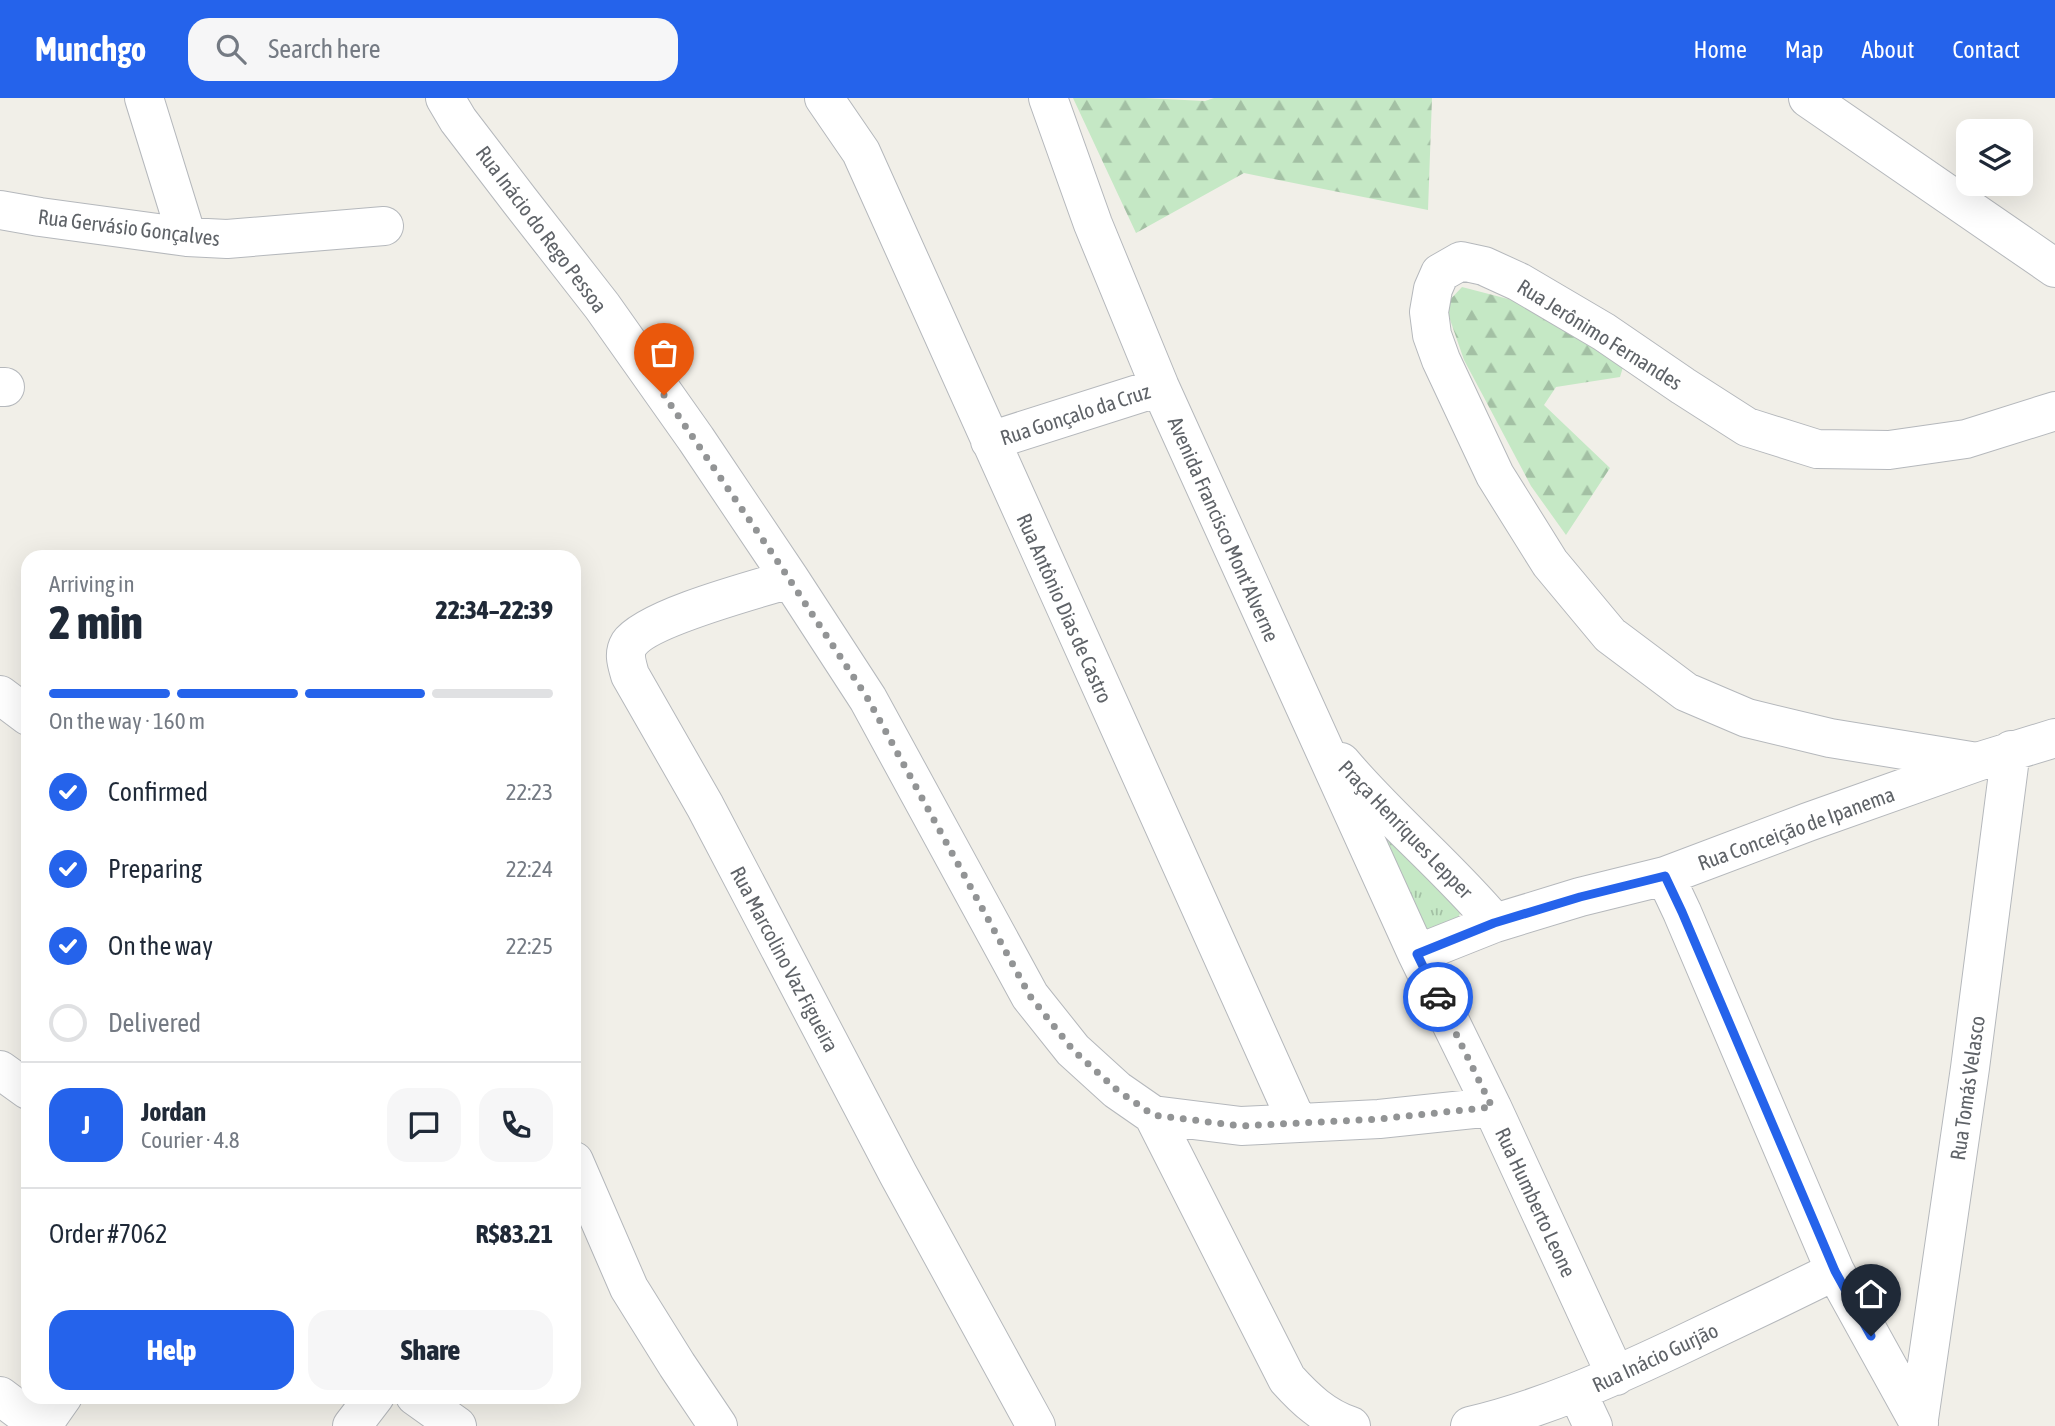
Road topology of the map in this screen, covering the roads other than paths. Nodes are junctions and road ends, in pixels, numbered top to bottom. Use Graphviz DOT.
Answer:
graph roads {
  1 [pos="144,98"];
  2 [pos="445,98"];
  3 [pos="824,98"];
  4 [pos="1048,98"];
  5 [pos="1808,98"];
  6 [pos="0,210"];
  7 [pos="384,226"];
  8 [pos="187,237"];
  9 [pos="2055,268"];
  10 [pos="1160,387"];
  11 [pos="2055,411"];
  12 [pos="990,441"];
  13 [pos="790,579"];
  14 [pos="0,695"];
  15 [pos="21,711"];
  16 [pos="1317,734"];
  17 [pos="2055,738"];
  18 [pos="1994,756"];
  19 [pos="1665,876"];
  20 [pos="1494,923"];
  21 [pos="1417,954"];
  22 [pos="0,1070"];
  23 [pos="21,1085"];
  24 [pos="1492,1107"];
  25 [pos="1153,1115"];
  26 [pos="1297,1122"];
  27 [pos="581,1177"];
  28 [pos="1835,1271"];
  29 [pos="1616,1376"];
  30 [pos="0,1396"];
  31 [pos="57,1404"];
  32 [pos="368,1404"];
  33 [pos="426,1404"];
  34 [pos="1585,1409"];
  35 [pos="1918,1424"];
  36 [pos="41,1426"];
  37 [pos="352,1426"];
  38 [pos="457,1426"];
  39 [pos="718,1426"];
  40 [pos="1036,1426"];
  41 [pos="1351,1426"];
  42 [pos="1470,1426"];
  1 -- 8 [label="street"];
  2 -- 13 [label="street, Rua Inácio do Rego Pessoa"];
  3 -- 12 [label="street, Rua Antônio Dias de Castro"];
  4 -- 10 [label="street, Avenida Francisco Mont'Alverne"];
  5 -- 9 [label="street"];
  6 -- 8 [label="street, Rua Gervásio Gonçalves"];
  7 -- 8 [label="street, Rua Gervásio Gonçalves"];
  10 -- 12 [label="street, Rua Gonçalo da Cruz"];
  10 -- 16 [label="street, Avenida Francisco Mont'Alverne"];
  11 -- 18 [label="street, Rua Jerônimo Fernandes"];
  12 -- 26 [label="street, Rua Antônio Dias de Castro"];
  13 -- 25 [label="street, Rua Inácio do Rego Pessoa"];
  13 -- 40 [label="street, Rua Marcolino Vaz Figueira"];
  14 -- 15 [label="street"];
  16 -- 20 [label="street, Praça Henriques Lepper"];
  16 -- 21 [label="street, Avenida Francisco Mont'Alverne"];
  17 -- 18 [label="street, Rua Conceição de Ipanema"];
  18 -- 19 [label="street, Rua Conceição de Ipanema"];
  18 -- 35 [label="street, Rua Tomás Velasco"];
  19 -- 20 [label="street, Rua Conceição de Ipanema"];
  19 -- 28 [label="street"];
  20 -- 21 [label="street, Praça Henriques Lepper"];
  21 -- 24 [label="street, Rua Humberto Leone"];
  22 -- 23 [label="street"];
  24 -- 26 [label="street, Rua Inácio do Rego Pessoa"];
  24 -- 29 [label="street, Rua Humberto Leone"];
  25 -- 26 [label="street, Rua Inácio do Rego Pessoa"];
  25 -- 41 [label="street"];
  27 -- 39 [label="street"];
  28 -- 29 [label="street, Rua Inácio Gurjão"];
  28 -- 35 [label="street"];
  29 -- 34 [label="street, Rua Inácio Gurjão"];
  30 -- 36 [label="street"];
  31 -- 36 [label="street"];
  32 -- 37 [label="street"];
  33 -- 38 [label="street"];
  34 -- 42 [label="street, Rua Inácio Gurjão"];
}
